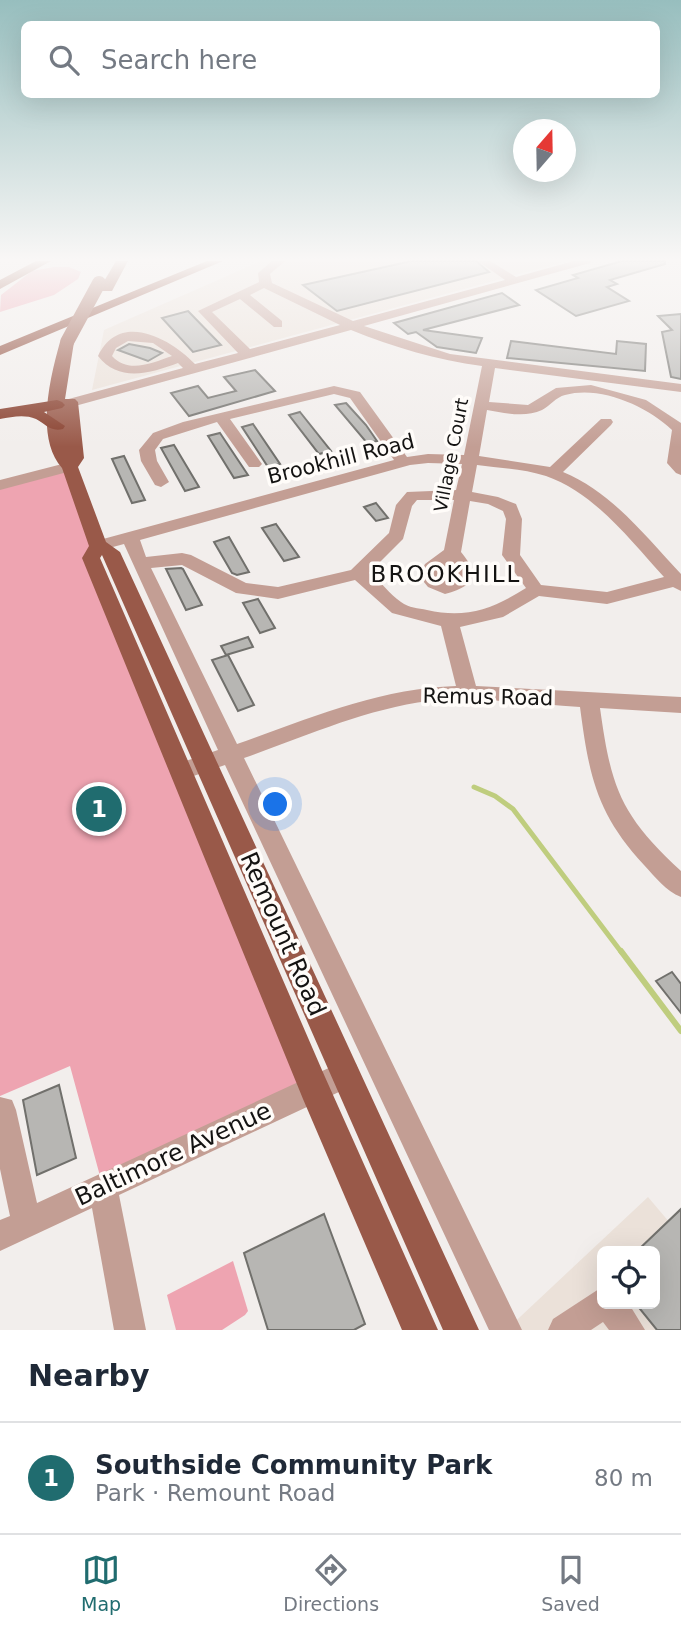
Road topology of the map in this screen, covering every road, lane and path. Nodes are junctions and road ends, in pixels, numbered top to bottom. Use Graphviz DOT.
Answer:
graph roads {
  1 [pos="36,323"];
  2 [pos="67,323"];
  3 [pos="77,323"];
  4 [pos="89,323"];
  5 [pos="216,323"];
  6 [pos="350,324"];
  7 [pos="0,338"];
  8 [pos="0,351"];
  9 [pos="247,354"];
  10 [pos="181,357"];
  11 [pos="489,365"];
  12 [pos="192,369"];
  13 [pos="681,388"];
  14 [pos="63,404"];
  15 [pos="480,405"];
  16 [pos="7,413"];
  17 [pos="222,419"];
  18 [pos="606,422"];
  19 [pos="57,426"];
  20 [pos="470,460"];
  21 [pos="403,462"];
  22 [pos="254,464"];
  23 [pos="70,467"];
  24 [pos="681,470"];
  25 [pos="553,473"];
  26 [pos="160,482"];
  27 [pos="0,485"];
  28 [pos="463,495"];
  29 [pos="130,537"];
  30 [pos="98,546"];
  31 [pos="452,553"];
  32 [pos="140,563"];
  33 [pos="357,574"];
  34 [pos="678,582"];
  35 [pos="536,590"];
  36 [pos="449,622"];
  37 [pos="468,693"];
  38 [pos="589,700"];
  39 [pos="681,705"];
  40 [pos="230,754"];
  41 [pos="193,766"];
  42 [pos="681,886"];
  43 [pos="346,1074"];
  44 [pos="314,1088"];
  45 [pos="2,1110"];
  46 [pos="103,1187"];
  47 [pos="26,1223"];
  48 [pos="0,1236"];
  49 [pos="597,1307"];
  50 [pos="613,1309"];
  51 [pos="567,1329"];
  52 [pos="130,1330"];
  53 [pos="420,1330"];
  54 [pos="461,1330"];
  55 [pos="506,1330"];
  56 [pos="629,1330"];
  1 -- 7 [label="highway"];
  2 -- 8 [label="highway"];
  3 -- 14 [label="main road, Remount Road, bridge"];
  4 -- 14 [label="main road, Remount Road"];
  5 -- 9 [label="street"];
  6 -- 9 [label="street"];
  6 -- 11 [label="street"];
  9 -- 12 [label="street"];
  10 -- 10 [label="street"];
  10 -- 12 [label="street"];
  11 -- 13 [label="street"];
  11 -- 15 [label="street, Village Court"];
  12 -- 14 [label="street"];
  14 -- 16 [label="highway"];
  14 -- 19 [label="main road, Remount Road"];
  14 -- 23 [label="main road, Remount Road"];
  15 -- 20 [label="street, Village Court"];
  15 -- 24 [label="street"];
  16 -- 19 [label="highway"];
  17 -- 21 [label="street"];
  17 -- 22 [label="lane"];
  17 -- 26 [label="street"];
  18 -- 25 [label="street"];
  19 -- 23 [label="main road, Remount Road"];
  20 -- 21 [label="street, Brookhill Road"];
  20 -- 25 [label="street, Brookhill Road"];
  20 -- 28 [label="street, Village Court"];
  21 -- 29 [label="street, Brookhill Road"];
  23 -- 27 [label="street"];
  23 -- 30 [label="main road, Remount Road"];
  25 -- 34 [label="street, Brookhill Road"];
  28 -- 31 [label="street, Village Court"];
  28 -- 33 [label="street"];
  28 -- 35 [label="street"];
  29 -- 30 [label="street, Brookhill Road"];
  29 -- 32 [label="street"];
  30 -- 41 [label="main road, Remount Road"];
  32 -- 33 [label="street"];
  32 -- 40 [label="street"];
  33 -- 36 [label="street"];
  34 -- 35 [label="street"];
  35 -- 36 [label="street"];
  36 -- 37 [label="street"];
  37 -- 38 [label="street, Remus Road"];
  37 -- 40 [label="street, Remus Road"];
  38 -- 39 [label="street, Remus Road"];
  38 -- 42 [label="street"];
  40 -- 41 [label="street, Remus Road"];
  40 -- 55 [label="street"];
  41 -- 43 [label="main road, Remount Road"];
  41 -- 44 [label="main road, Remount Road"];
  43 -- 44 [label="street, Baltimore Avenue"];
  43 -- 54 [label="main road, Remount Road"];
  44 -- 46 [label="street, Baltimore Avenue"];
  44 -- 53 [label="main road, Remount Road"];
  45 -- 47 [label="street"];
  46 -- 47 [label="street, Baltimore Avenue"];
  46 -- 52 [label="street"];
  47 -- 48 [label="street, Baltimore Avenue"];
  49 -- 51 [label="street"];
  50 -- 56 [label="street"];
}
